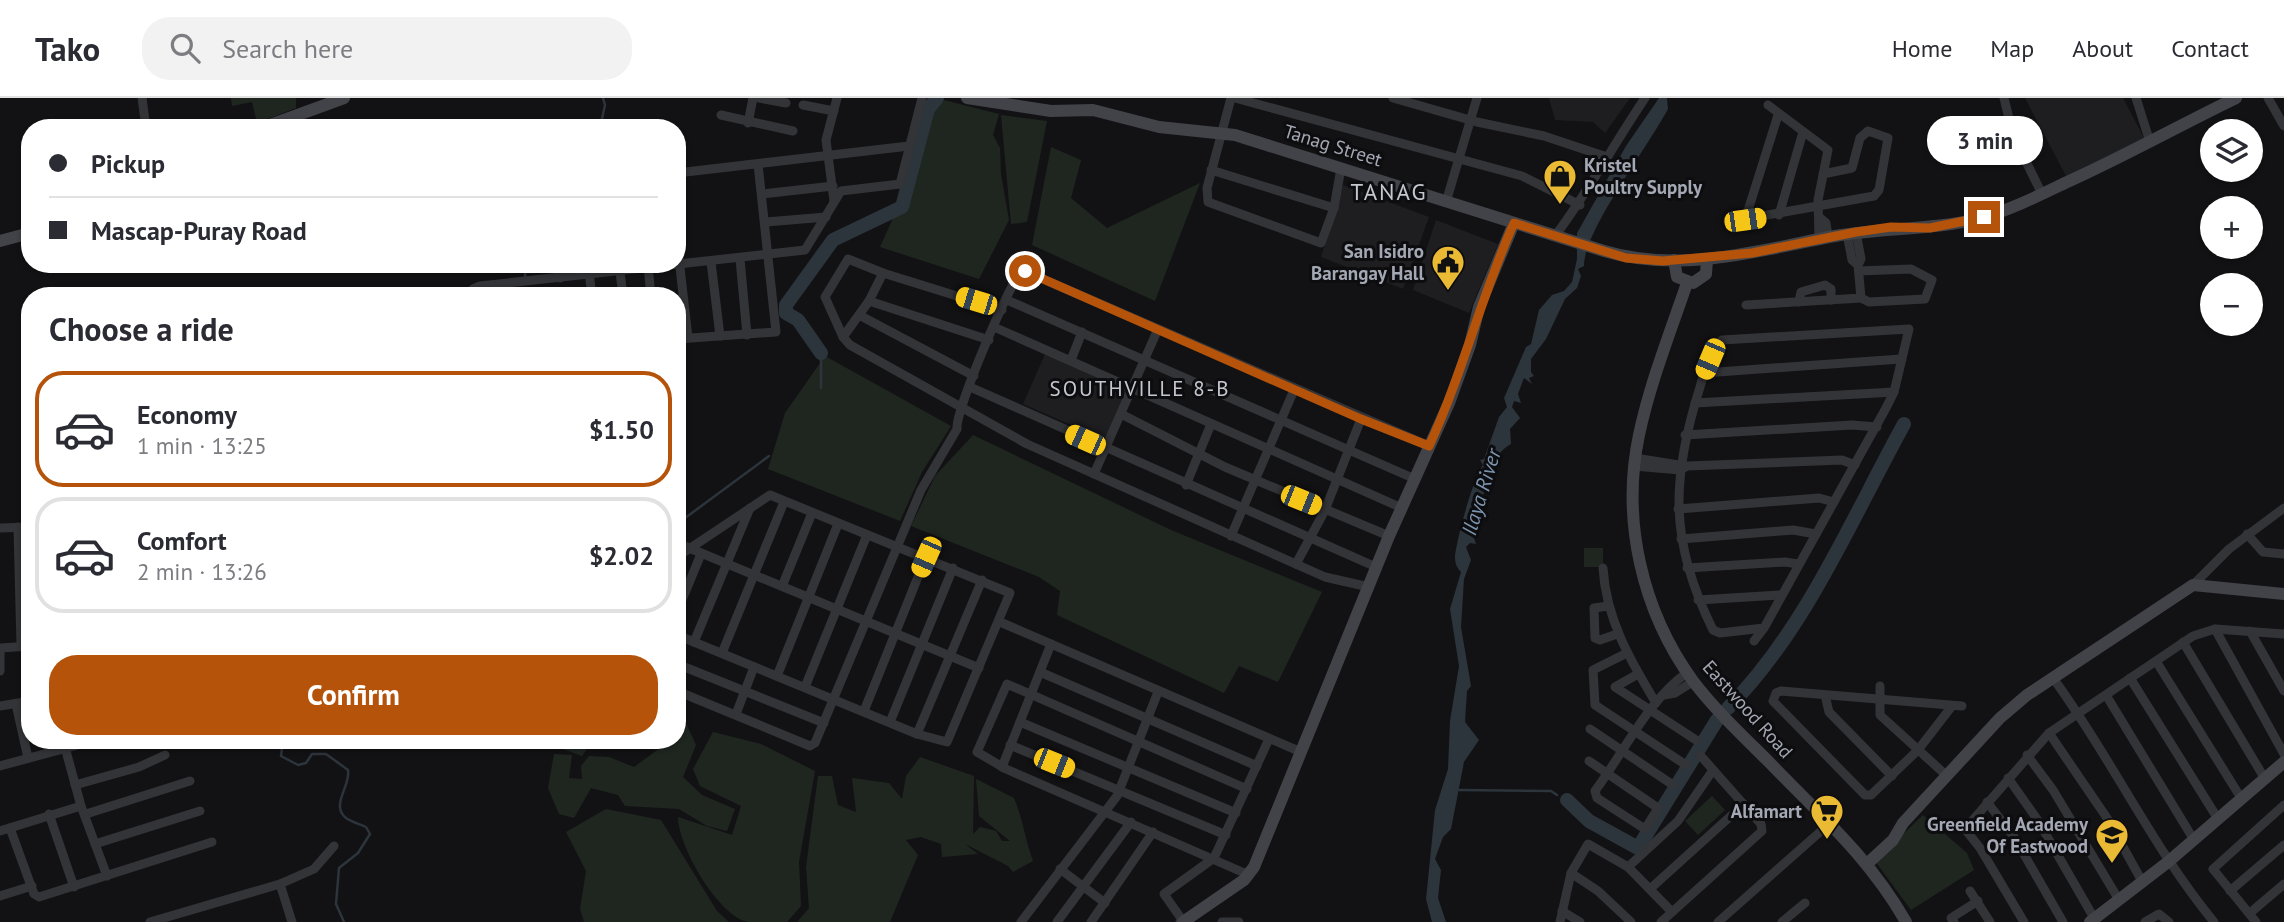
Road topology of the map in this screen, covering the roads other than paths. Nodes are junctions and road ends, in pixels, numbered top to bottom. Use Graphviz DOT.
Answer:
graph roads {
  1 [pos="142,98"];
  2 [pos="753,98"];
  3 [pos="759,98"];
  4 [pos="837,98"];
  5 [pos="922,98"];
  6 [pos="967,98"];
  7 [pos="1083,98"];
  8 [pos="1233,98"];
  9 [pos="1393,98"];
  10 [pos="1477,98"];
  11 [pos="1645,98"];
  12 [pos="2004,98"];
  13 [pos="2136,98"];
  14 [pos="2236,98"];
  15 [pos="2267,98"];
  16 [pos="335,100"];
  17 [pos="786,103"];
  18 [pos="803,105"];
  19 [pos="1768,105"];
  20 [pos="834,111"];
  21 [pos="1078,111"];
  22 [pos="1778,114"];
  23 [pos="721,115"];
  24 [pos="1471,118"];
  25 [pos="145,119"];
  26 [pos="285,119"];
  27 [pos="748,123"];
  28 [pos="2284,126"];
  29 [pos="793,131"];
  30 [pos="1803,132"];
  31 [pos="1222,133"];
  32 [pos="2151,142"];
  33 [pos="909,146"];
  34 [pos="828,156"];
  35 [pos="1607,157"];
  36 [pos="1459,160"];
  37 [pos="758,164"];
  38 [pos="1341,168"];
  39 [pos="1211,170"];
  40 [pos="686,172"];
  41 [pos="1823,174"];
  42 [pos="833,186"];
  43 [pos="762,194"];
  44 [pos="2042,194"];
  45 [pos="834,201"];
  46 [pos="1446,202"];
  47 [pos="1580,205"];
  48 [pos="1334,208"];
  49 [pos="1819,212"];
  50 [pos="1779,215"];
  51 [pos="826,217"];
  52 [pos="1745,220"];
  53 [pos="765,222"];
  54 [pos="1728,222"];
  55 [pos="1514,223"];
  56 [pos="1852,233"];
  57 [pos="21,235"];
  58 [pos="1560,237"];
  59 [pos="1824,238"];
  60 [pos="0,241"];
  61 [pos="769,256"];
  62 [pos="1707,258"];
  63 [pos="740,259"];
  64 [pos="1674,260"];
  65 [pos="711,262"];
  66 [pos="686,264"];
  67 [pos="1858,268"];
  68 [pos="559,273"];
  69 [pos="598,273"];
  70 [pos="883,273"];
  71 [pos="590,275"];
  72 [pos="560,278"];
  73 [pos="1686,283"];
  74 [pos="496,286"];
  75 [pos="479,287"];
  76 [pos="591,287"];
  77 [pos="1863,298"];
  78 [pos="1007,300"];
  79 [pos="1831,300"];
  80 [pos="869,301"];
  81 [pos="1799,302"];
  82 [pos="1746,305"];
  83 [pos="1002,310"];
  84 [pos="859,315"];
  85 [pos="686,320"];
  86 [pos="994,327"];
  87 [pos="1158,329"];
  88 [pos="1082,332"];
  89 [pos="747,335"];
  90 [pos="720,337"];
  91 [pos="843,337"];
  92 [pos="688,338"];
  93 [pos="989,340"];
  94 [pos="1146,359"];
  95 [pos="1901,359"];
  96 [pos="1071,360"];
  97 [pos="1704,373"];
  98 [pos="974,376"];
  99 [pos="970,387"];
  100 [pos="1133,388"];
  101 [pos="1294,390"];
  102 [pos="1894,392"];
  103 [pos="1695,403"];
  104 [pos="960,408"];
  105 [pos="1121,414"];
  106 [pos="1361,419"];
  107 [pos="1280,420"];
  108 [pos="1211,424"];
  109 [pos="1877,427"];
  110 [pos="1685,435"];
  111 [pos="1429,446"];
  112 [pos="1106,449"];
  113 [pos="1349,449"];
  114 [pos="1268,450"];
  115 [pos="1199,453"];
  116 [pos="1635,462"];
  117 [pos="1855,465"];
  118 [pos="1682,466"];
  119 [pos="1094,474"];
  120 [pos="1415,479"];
  121 [pos="1336,480"];
  122 [pos="1255,481"];
  123 [pos="1186,485"];
  124 [pos="784,502"];
  125 [pos="1833,502"];
  126 [pos="750,506"];
  127 [pos="1402,508"];
  128 [pos="2284,508"];
  129 [pos="1243,509"];
  130 [pos="1678,509"];
  131 [pos="1325,510"];
  132 [pos="812,513"];
  133 [pos="838,524"];
  134 [pos="18,527"];
  135 [pos="0,528"];
  136 [pos="1816,534"];
  137 [pos="2247,534"];
  138 [pos="867,535"];
  139 [pos="1231,536"];
  140 [pos="1389,536"];
  141 [pos="1310,539"];
  142 [pos="1681,539"];
  143 [pos="686,546"];
  144 [pos="896,547"];
  145 [pos="690,548"];
  146 [pos="686,551"];
  147 [pos="701,554"];
  148 [pos="2284,554"];
  149 [pos="926,557"];
  150 [pos="726,562"];
  151 [pos="1296,564"];
  152 [pos="1797,564"];
  153 [pos="1376,567"];
  154 [pos="953,568"];
  155 [pos="1603,568"];
  156 [pos="1687,568"];
  157 [pos="755,573"];
  158 [pos="21,578"];
  159 [pos="982,580"];
  160 [pos="783,584"];
  161 [pos="2193,585"];
  162 [pos="1369,587"];
  163 [pos="686,590"];
  164 [pos="2284,594"];
  165 [pos="1780,595"];
  166 [pos="810,597"];
  167 [pos="1698,600"];
  168 [pos="1608,606"];
  169 [pos="838,610"];
  170 [pos="866,621"];
  171 [pos="1000,622"];
  172 [pos="1764,628"];
  173 [pos="2215,629"];
  174 [pos="2250,631"];
  175 [pos="894,634"];
  176 [pos="1617,634"];
  177 [pos="2284,634"];
  178 [pos="686,639"];
  179 [pos="1754,641"];
  180 [pos="694,642"];
  181 [pos="2183,642"];
  182 [pos="1051,644"];
  183 [pos="922,645"];
  184 [pos="21,646"];
  185 [pos="0,650"];
  186 [pos="722,653"];
  187 [pos="1626,653"];
  188 [pos="949,657"];
  189 [pos="2157,661"];
  190 [pos="754,667"];
  191 [pos="686,668"];
  192 [pos="979,668"];
  193 [pos="0,671"];
  194 [pos="1040,672"];
  195 [pos="1638,674"];
  196 [pos="777,676"];
  197 [pos="1691,677"];
  198 [pos="2053,678"];
  199 [pos="2130,678"];
  200 [pos="1880,686"];
  201 [pos="805,687"];
  202 [pos="745,691"];
  203 [pos="2284,691"];
  204 [pos="1158,692"];
  205 [pos="686,695"];
  206 [pos="1825,695"];
  207 [pos="2106,695"];
  208 [pos="1031,696"];
  209 [pos="834,699"];
  210 [pos="1879,700"];
  211 [pos="21,703"];
  212 [pos="16,704"];
  213 [pos="0,706"];
  214 [pos="1653,707"];
  215 [pos="863,711"];
  216 [pos="2078,711"];
  217 [pos="736,714"];
  218 [pos="1147,716"];
  219 [pos="890,722"];
  220 [pos="1020,722"];
  221 [pos="824,723"];
  222 [pos="21,726"];
  223 [pos="1590,729"];
  224 [pos="1636,732"];
  225 [pos="2049,733"];
  226 [pos="917,734"];
  227 [pos="1269,739"];
  228 [pos="1696,740"];
  229 [pos="1137,741"];
  230 [pos="1010,745"];
  231 [pos="26,749"];
  232 [pos="51,749"];
  233 [pos="65,749"];
  234 [pos="1918,750"];
  235 [pos="1301,752"];
  236 [pos="1623,753"];
  237 [pos="2284,754"];
  238 [pos="165,755"];
  239 [pos="1700,755"];
  240 [pos="2027,755"];
  241 [pos="28,758"];
  242 [pos="1589,761"];
  243 [pos="2284,762"];
  244 [pos="0,765"];
  245 [pos="1686,765"];
  246 [pos="1002,766"];
  247 [pos="1257,766"];
  248 [pos="1127,767"];
  249 [pos="1713,770"];
  250 [pos="1608,774"];
  251 [pos="1892,776"];
  252 [pos="1947,776"];
  253 [pos="2008,778"];
  254 [pos="2265,779"];
  255 [pos="190,781"];
  256 [pos="75,785"];
  257 [pos="1672,785"];
  258 [pos="1247,789"];
  259 [pos="1120,790"];
  260 [pos="2241,799"];
  261 [pos="1987,802"];
  262 [pos="1744,804"];
  263 [pos="2284,805"];
  264 [pos="83,810"];
  265 [pos="200,811"];
  266 [pos="1106,811"];
  267 [pos="1236,813"];
  268 [pos="49,814"];
  269 [pos="2218,819"];
  270 [pos="1131,822"];
  271 [pos="1829,824"];
  272 [pos="10,828"];
  273 [pos="0,831"];
  274 [pos="1153,832"];
  275 [pos="1226,835"];
  276 [pos="2194,840"];
  277 [pos="212,842"];
  278 [pos="95,844"];
  279 [pos="2284,845"];
  280 [pos="334,846"];
  281 [pos="1214,858"];
  282 [pos="1866,860"];
  283 [pos="2168,862"];
  284 [pos="1628,867"];
  285 [pos="1060,869"];
  286 [pos="1571,873"];
  287 [pos="1249,875"];
  288 [pos="107,876"];
  289 [pos="2143,883"];
  290 [pos="280,884"];
  291 [pos="2284,884"];
  292 [pos="32,886"];
  293 [pos="74,887"];
  294 [pos="1083,887"];
  295 [pos="1650,889"];
  296 [pos="1970,891"];
  297 [pos="2230,891"];
  298 [pos="0,896"];
  299 [pos="2119,900"];
  300 [pos="1978,901"];
  301 [pos="1105,903"];
  302 [pos="1805,903"];
  303 [pos="1562,911"];
  304 [pos="1672,912"];
  305 [pos="2249,914"];
  306 [pos="2092,920"];
  307 [pos="1786,921"];
  308 [pos="150,922"];
  309 [pos="292,922"];
  310 [pos="1021,922"];
  311 [pos="1057,922"];
  312 [pos="1091,922"];
  313 [pos="1182,922"];
  314 [pos="1222,922"];
  315 [pos="1239,922"];
  316 [pos="1560,922"];
  317 [pos="1580,922"];
  318 [pos="1631,922"];
  319 [pos="1661,922"];
  320 [pos="1718,922"];
  321 [pos="1906,922"];
  322 [pos="1954,922"];
  323 [pos="1990,922"];
  324 [pos="2024,922"];
  325 [pos="2063,922"];
  326 [pos="2145,922"];
  327 [pos="2169,922"];
  328 [pos="2214,922"];
  329 [pos="2256,922"];
  1 -- 25 [label="street"];
  2 -- 27 [label="street"];
  3 -- 17 [label="street"];
  4 -- 20 [label="street"];
  5 -- 33 [label="street"];
  6 -- 21 [label="street, Tanag Street"];
  7 -- 21 [label="street"];
  8 -- 31 [label="street"];
  8 -- 36 [label="street"];
  9 -- 24 [label="street"];
  10 -- 24 [label="street"];
  11 -- 35 [label="street"];
  12 -- 44 [label="street"];
  13 -- 32 [label="street"];
  14 -- 32 [label="street, Tanag Street"];
  15 -- 28 [label="street"];
  16 -- 26 [label="street"];
  18 -- 20 [label="street"];
  19 -- 22 [label="street"];
  20 -- 34 [label="street"];
  21 -- 31 [label="street, Tanag Street"];
  22 -- 30 [label="street"];
  22 -- 52 [label="street"];
  23 -- 27 [label="street"];
  24 -- 35 [label="street"];
  24 -- 36 [label="street"];
  27 -- 29 [label="street"];
  30 -- 41 [label="street"];
  30 -- 50 [label="street"];
  31 -- 38 [label="street, Tanag Street"];
  31 -- 39 [label="street"];
  32 -- 44 [label="street, Tanag Street"];
  33 -- 34 [label="street"];
  33 -- 45 [label="street"];
  34 -- 37 [label="street"];
  34 -- 42 [label="street"];
  35 -- 47 [label="street"];
  36 -- 46 [label="street"];
  36 -- 47 [label="street"];
  37 -- 40 [label="street"];
  37 -- 43 [label="street"];
  38 -- 46 [label="street, Tanag Street"];
  38 -- 48 [label="street"];
  39 -- 48 [label="street"];
  39 -- 48 [label="street"];
  41 -- 49 [label="street"];
  41 -- 49 [label="street"];
  42 -- 43 [label="street"];
  42 -- 45 [label="street"];
  43 -- 53 [label="street"];
  44 -- 56 [label="street, Tanag Street"];
  45 -- 51 [label="street"];
  46 -- 55 [label="street, Tanag Street"];
  47 -- 58 [label="street"];
  49 -- 50 [label="street"];
  49 -- 59 [label="street"];
  50 -- 52 [label="street"];
  51 -- 53 [label="street"];
  51 -- 61 [label="street"];
  52 -- 54 [label="street"];
  53 -- 61 [label="street"];
  55 -- 58 [label="street, Tanag Street"];
  55 -- 111 [label="street"];
  56 -- 59 [label="street, Tanag Street"];
  56 -- 67 [label="street"];
  57 -- 60 [label="street"];
  58 -- 64 [label="street, Tanag Street"];
  59 -- 62 [label="street, Tanag Street"];
  61 -- 63 [label="street"];
  61 -- 89 [label="street"];
  62 -- 64 [label="street, Tanag Street"];
  62 -- 73 [label="street, Eastwood Road"];
  63 -- 65 [label="street"];
  63 -- 89 [label="street"];
  64 -- 73 [label="street"];
  65 -- 66 [label="street"];
  65 -- 90 [label="street"];
  67 -- 77 [label="street"];
  67 -- 77 [label="street"];
  68 -- 72 [label="street"];
  69 -- 71 [label="street"];
  70 -- 80 [label="street"];
  70 -- 83 [label="street"];
  70 -- 91 [label="street"];
  71 -- 72 [label="street"];
  71 -- 76 [label="street"];
  72 -- 74 [label="street"];
  73 -- 116 [label="street, Eastwood Road"];
  74 -- 75 [label="street"];
  77 -- 79 [label="street"];
  78 -- 83 [label="street"];
  78 -- 87 [label="street"];
  78 -- 88 [label="street"];
  79 -- 81 [label="street"];
  79 -- 81 [label="street"];
  80 -- 84 [label="street"];
  80 -- 93 [label="street"];
  81 -- 82 [label="street"];
  83 -- 86 [label="street"];
  84 -- 91 [label="street"];
  84 -- 98 [label="street"];
  85 -- 92 [label="street"];
  86 -- 93 [label="street"];
  86 -- 96 [label="street"];
  87 -- 94 [label="street"];
  87 -- 101 [label="street"];
  88 -- 94 [label="street"];
  88 -- 96 [label="street"];
  89 -- 90 [label="street"];
  90 -- 92 [label="street"];
  91 -- 104 [label="street"];
  93 -- 98 [label="street"];
  94 -- 100 [label="street"];
  94 -- 107 [label="street"];
  95 -- 97 [label="street"];
  95 -- 97 [label="street"];
  95 -- 102 [label="street"];
  96 -- 100 [label="street"];
  97 -- 103 [label="street"];
  98 -- 99 [label="street"];
  99 -- 104 [label="street"];
  99 -- 112 [label="street"];
  100 -- 105 [label="street"];
  100 -- 108 [label="street"];
  101 -- 106 [label="street"];
  101 -- 107 [label="street"];
  102 -- 103 [label="street"];
  102 -- 109 [label="street"];
  103 -- 110 [label="street"];
  104 -- 119 [label="street"];
  104 -- 144 [label="street"];
  105 -- 112 [label="street"];
  105 -- 115 [label="street"];
  106 -- 111 [label="street"];
  106 -- 113 [label="street"];
  107 -- 113 [label="street"];
  107 -- 114 [label="street"];
  108 -- 114 [label="street"];
  108 -- 115 [label="street"];
  109 -- 110 [label="street"];
  109 -- 117 [label="street"];
  110 -- 118 [label="street"];
  111 -- 120 [label="street"];
  112 -- 119 [label="street"];
  112 -- 123 [label="street"];
  113 -- 120 [label="street"];
  113 -- 121 [label="street"];
  114 -- 121 [label="street"];
  114 -- 122 [label="street"];
  115 -- 122 [label="street"];
  115 -- 123 [label="street"];
  116 -- 118 [label="street"];
  116 -- 197 [label="street, Eastwood Road"];
  117 -- 118 [label="street"];
  117 -- 125 [label="street"];
  118 -- 130 [label="street"];
  119 -- 139 [label="street"];
  120 -- 127 [label="street"];
  121 -- 127 [label="street"];
  121 -- 131 [label="street"];
  122 -- 129 [label="street"];
  122 -- 131 [label="street"];
  123 -- 129 [label="street"];
  124 -- 126 [label="street"];
  124 -- 132 [label="street"];
  124 -- 157 [label="street"];
  125 -- 130 [label="street"];
  125 -- 136 [label="street"];
  126 -- 145 [label="street"];
  126 -- 150 [label="street"];
  127 -- 140 [label="street"];
  128 -- 137 [label="street"];
  129 -- 139 [label="street"];
  129 -- 141 [label="street"];
  130 -- 142 [label="street"];
  131 -- 140 [label="street"];
  131 -- 141 [label="street"];
  132 -- 133 [label="street"];
  132 -- 160 [label="street"];
  133 -- 138 [label="street"];
  133 -- 166 [label="street"];
  134 -- 135 [label="street"];
  134 -- 158 [label="street"];
  136 -- 142 [label="street"];
  136 -- 152 [label="street"];
  137 -- 148 [label="street"];
  137 -- 161 [label="street"];
  138 -- 144 [label="street"];
  138 -- 169 [label="street"];
  139 -- 151 [label="street"];
  140 -- 153 [label="street"];
  141 -- 151 [label="street"];
  141 -- 153 [label="street"];
  142 -- 156 [label="street"];
  143 -- 145 [label="street"];
  144 -- 149 [label="street"];
  144 -- 170 [label="street"];
  145 -- 146 [label="street"];
  145 -- 147 [label="street"];
  147 -- 150 [label="street"];
  147 -- 163 [label="street"];
  149 -- 154 [label="street"];
  149 -- 175 [label="street"];
  150 -- 157 [label="street"];
  150 -- 180 [label="street"];
  151 -- 162 [label="street"];
  152 -- 156 [label="street"];
  152 -- 165 [label="street"];
  153 -- 162 [label="street"];
  154 -- 159 [label="street"];
  154 -- 183 [label="street"];
  155 -- 168 [label="street"];
  156 -- 167 [label="street"];
  157 -- 160 [label="street"];
  157 -- 186 [label="street"];
  159 -- 171 [label="street"];
  159 -- 188 [label="street"];
  160 -- 166 [label="street"];
  161 -- 164 [label="street"];
  161 -- 198 [label="street"];
  162 -- 235 [label="street"];
  165 -- 167 [label="street"];
  165 -- 172 [label="street"];
  166 -- 169 [label="street"];
  166 -- 196 [label="street"];
  167 -- 172 [label="street"];
  168 -- 176 [label="street"];
  168 -- 176 [label="street"];
  169 -- 170 [label="street"];
  169 -- 201 [label="street"];
  170 -- 175 [label="street"];
  170 -- 209 [label="street"];
  171 -- 182 [label="street"];
  171 -- 192 [label="street"];
  172 -- 179 [label="street"];
  173 -- 174 [label="street"];
  173 -- 181 [label="street"];
  173 -- 237 [label="street"];
  174 -- 177 [label="street"];
  174 -- 203 [label="street"];
  175 -- 183 [label="street"];
  175 -- 215 [label="street"];
  176 -- 187 [label="street"];
  178 -- 180 [label="street"];
  180 -- 186 [label="street"];
  181 -- 189 [label="street"];
  181 -- 254 [label="street"];
  182 -- 194 [label="street"];
  182 -- 204 [label="street"];
  183 -- 188 [label="street"];
  183 -- 219 [label="street"];
  184 -- 185 [label="street"];
  185 -- 193 [label="street"];
  186 -- 190 [label="street"];
  187 -- 195 [label="street"];
  187 -- 224 [label="street"];
  188 -- 192 [label="street"];
  188 -- 226 [label="street"];
  189 -- 199 [label="street"];
  189 -- 260 [label="street"];
  190 -- 196 [label="street"];
  190 -- 202 [label="street"];
  191 -- 202 [label="street"];
  192 -- 226 [label="street"];
  194 -- 208 [label="street"];
  194 -- 218 [label="street"];
  195 -- 214 [label="street"];
  195 -- 214 [label="street"];
  196 -- 201 [label="street"];
  197 -- 214 [label="street"];
  197 -- 271 [label="street, Eastwood Road"];
  198 -- 216 [label="street"];
  198 -- 252 [label="street"];
  199 -- 207 [label="street"];
  199 -- 269 [label="street"];
  200 -- 210 [label="street"];
  201 -- 209 [label="street"];
  202 -- 217 [label="street"];
  202 -- 221 [label="street"];
  204 -- 218 [label="street"];
  204 -- 227 [label="street"];
  205 -- 217 [label="street"];
  206 -- 210 [label="street"];
  206 -- 251 [label="street"];
  206 -- 251 [label="street"];
  207 -- 216 [label="street"];
  207 -- 276 [label="street"];
  208 -- 220 [label="street"];
  208 -- 229 [label="street"];
  208 -- 246 [label="street"];
  209 -- 215 [label="street"];
  209 -- 221 [label="street"];
  210 -- 234 [label="street"];
  210 -- 234 [label="street"];
  211 -- 212 [label="street"];
  212 -- 213 [label="street"];
  212 -- 222 [label="street"];
  214 -- 224 [label="street"];
  214 -- 228 [label="street"];
  215 -- 219 [label="street"];
  216 -- 225 [label="street"];
  216 -- 283 [label="street"];
  217 -- 221 [label="street"];
  218 -- 229 [label="street"];
  218 -- 247 [label="street"];
  219 -- 226 [label="street"];
  220 -- 230 [label="street"];
  220 -- 248 [label="street"];
  223 -- 236 [label="street"];
  224 -- 236 [label="street"];
  224 -- 245 [label="street"];
  225 -- 240 [label="street"];
  225 -- 289 [label="street"];
  227 -- 235 [label="street"];
  227 -- 247 [label="street"];
  229 -- 248 [label="street"];
  229 -- 258 [label="street"];
  230 -- 246 [label="street"];
  230 -- 259 [label="street"];
  231 -- 241 [label="street"];
  232 -- 241 [label="street"];
  233 -- 256 [label="street"];
  234 -- 251 [label="street"];
  234 -- 252 [label="street"];
  235 -- 287 [label="street"];
  236 -- 250 [label="street"];
  236 -- 257 [label="street"];
  238 -- 256 [label="street"];
  239 -- 249 [label="street"];
  240 -- 253 [label="street"];
  240 -- 299 [label="street"];
  241 -- 244 [label="street"];
  242 -- 250 [label="street"];
  243 -- 254 [label="street"];
  246 -- 266 [label="street"];
  247 -- 258 [label="street"];
  248 -- 259 [label="street"];
  248 -- 267 [label="street"];
  249 -- 262 [label="street"];
  249 -- 284 [label="street"];
  250 -- 250 [label="street"];
  252 -- 282 [label="street"];
  253 -- 261 [label="street"];
  253 -- 306 [label="street"];
  254 -- 260 [label="street"];
  255 -- 264 [label="street"];
  256 -- 264 [label="street"];
  258 -- 267 [label="street"];
  259 -- 266 [label="street"];
  259 -- 275 [label="street"];
  260 -- 269 [label="street"];
  261 -- 324 [label="street"];
  261 -- 325 [label="street"];
  262 -- 295 [label="street"];
  262 -- 304 [label="street"];
  263 -- 297 [label="street"];
  264 -- 268 [label="street"];
  264 -- 278 [label="street"];
  265 -- 278 [label="street"];
  266 -- 270 [label="street"];
  266 -- 285 [label="street"];
  267 -- 275 [label="street"];
  268 -- 272 [label="street"];
  268 -- 293 [label="street"];
  269 -- 276 [label="street"];
  270 -- 274 [label="street"];
  270 -- 294 [label="street"];
  271 -- 282 [label="street, Eastwood Road"];
  271 -- 320 [label="street"];
  272 -- 273 [label="street"];
  272 -- 292 [label="street"];
  274 -- 281 [label="street"];
  274 -- 301 [label="street"];
  275 -- 281 [label="street"];
  276 -- 283 [label="street"];
  277 -- 288 [label="street"];
  278 -- 288 [label="street"];
  279 -- 297 [label="street"];
  280 -- 290 [label="street"];
  281 -- 287 [label="street"];
  281 -- 313 [label="street"];
  282 -- 321 [label="street, Eastwood Road"];
  283 -- 289 [label="street"];
  283 -- 328 [label="street"];
  284 -- 286 [label="street"];
  284 -- 295 [label="street"];
  285 -- 294 [label="street"];
  285 -- 310 [label="street"];
  286 -- 303 [label="street"];
  286 -- 318 [label="street"];
  287 -- 313 [label="street"];
  288 -- 293 [label="street"];
  289 -- 299 [label="street"];
  290 -- 308 [label="street"];
  290 -- 309 [label="street"];
  291 -- 305 [label="street"];
  292 -- 293 [label="street"];
  292 -- 298 [label="street"];
  294 -- 301 [label="street"];
  294 -- 311 [label="street"];
  295 -- 304 [label="street"];
  296 -- 300 [label="street"];
  297 -- 305 [label="street"];
  299 -- 306 [label="street"];
  300 -- 322 [label="street"];
  300 -- 323 [label="street"];
  301 -- 312 [label="street"];
  302 -- 307 [label="street"];
  303 -- 316 [label="street"];
  303 -- 317 [label="street"];
  304 -- 319 [label="street"];
  305 -- 329 [label="street"];
  314 -- 315 [label="street"];
  326 -- 327 [label="street"];
}
